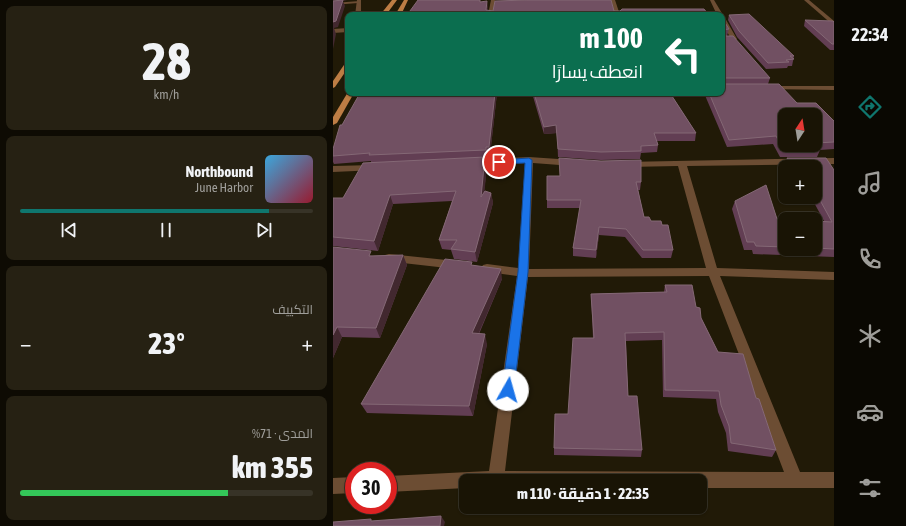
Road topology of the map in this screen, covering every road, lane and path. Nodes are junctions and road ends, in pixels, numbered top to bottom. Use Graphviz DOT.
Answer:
graph roads {
  1 [pos="395,0"];
  2 [pos="407,0"];
  3 [pos="493,0"];
  4 [pos="613,0"];
  5 [pos="712,0"];
  6 [pos="806,0"];
  7 [pos="359,1"];
  8 [pos="333,4"];
  9 [pos="358,12"];
  10 [pos="385,12"];
  11 [pos="400,12"];
  12 [pos="491,12"];
  13 [pos="616,12"];
  14 [pos="718,12"];
  15 [pos="725,24"];
  16 [pos="834,24"];
  17 [pos="345,30"];
  18 [pos="333,31"];
  19 [pos="725,39"];
  20 [pos="733,39"];
  21 [pos="738,44"];
  22 [pos="345,67"];
  23 [pos="334,83"];
  24 [pos="760,88"];
  25 [pos="834,88"];
  26 [pos="349,96"];
  27 [pos="333,123"];
  28 [pos="529,160"];
  29 [pos="834,161"];
  30 [pos="579,163"];
  31 [pos="458,164"];
  32 [pos="616,164"];
  33 [pos="682,164"];
  34 [pos="380,167"];
  35 [pos="333,169"];
  36 [pos="381,257"];
  37 [pos="523,272"];
  38 [pos="713,272"];
  39 [pos="834,276"];
  40 [pos="497,474"];
  41 [pos="707,480"];
  42 [pos="795,480"];
  43 [pos="834,480"];
  44 [pos="459,481"];
  45 [pos="397,484"];
  46 [pos="345,485"];
  47 [pos="333,486"];
  1 -- 10 [label="main road"];
  2 -- 11 [label="main road"];
  3 -- 12 [label="street"];
  4 -- 13 [label="street"];
  5 -- 14 [label="street"];
  6 -- 16 [label="street"];
  7 -- 8 [label="street"];
  7 -- 9 [label="street"];
  15 -- 20 [label="street"];
  17 -- 18 [label="street"];
  19 -- 20 [label="street"];
  20 -- 21 [label="street"];
  22 -- 23 [label="main road"];
  24 -- 25 [label="street"];
  26 -- 27 [label="main road"];
  28 -- 30 [label="street"];
  28 -- 31 [label="street"];
  28 -- 37 [label="street"];
  29 -- 33 [label="street"];
  32 -- 33 [label="street"];
  33 -- 38 [label="street"];
  34 -- 35 [label="street"];
  36 -- 37 [label="street"];
  37 -- 38 [label="street"];
  37 -- 40 [label="street"];
  38 -- 39 [label="street"];
  38 -- 42 [label="street"];
  41 -- 42 [label="street"];
  42 -- 43 [label="street"];
  44 -- 45 [label="street"];
  46 -- 47 [label="street"];
}
